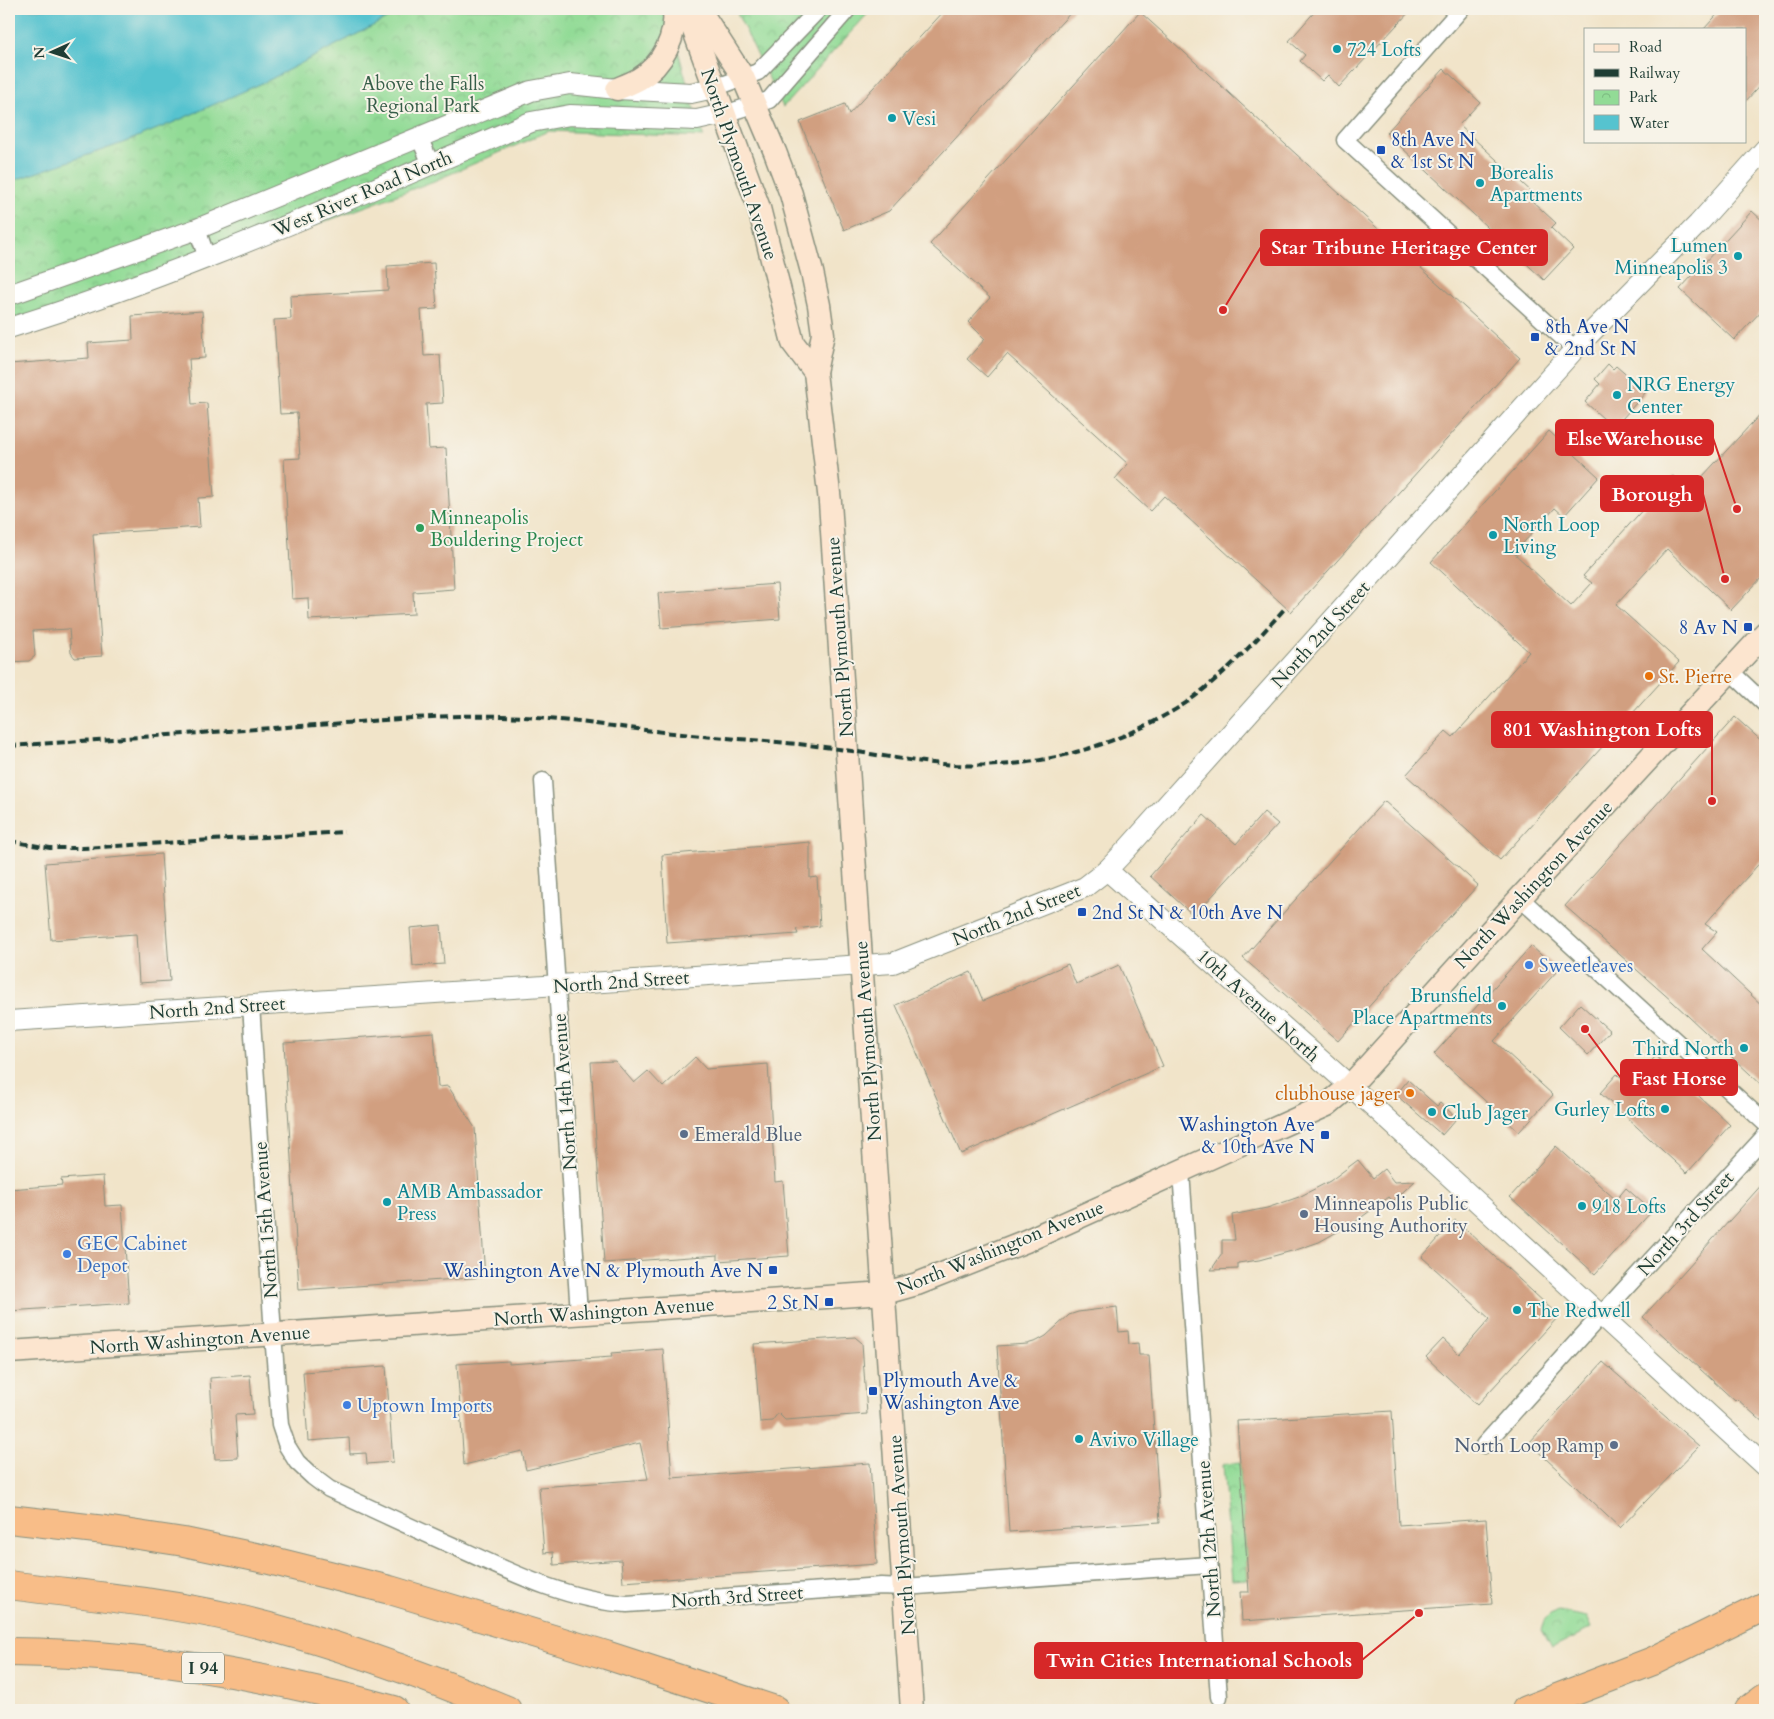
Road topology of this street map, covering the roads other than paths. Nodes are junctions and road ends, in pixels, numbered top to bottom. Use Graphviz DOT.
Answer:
graph roads {
  1 [pos="674,9"];
  2 [pos="686,9"];
  3 [pos="699,9"];
  4 [pos="820,9"];
  5 [pos="848,9"];
  6 [pos="1461,9"];
  7 [pos="743,78"];
  8 [pos="714,88"];
  9 [pos="617,89"];
  10 [pos="755,105"];
  11 [pos="724,114"];
  12 [pos="419,137"];
  13 [pos="1765,149"];
  14 [pos="431,164"];
  15 [pos="197,229"];
  16 [pos="208,258"];
  17 [pos="9,295"];
  18 [pos="9,328"];
  19 [pos="1575,349"];
  20 [pos="815,372"];
  21 [pos="1765,633"];
  22 [pos="1730,670"];
  23 [pos="1765,704"];
  24 [pos="543,782"];
  25 [pos="1107,870"];
  26 [pos="1520,898"];
  27 [pos="862,966"];
  28 [pos="557,984"];
  29 [pos="251,1005"];
  30 [pos="9,1021"];
  31 [pos="1350,1086"];
  32 [pos="1765,1123"];
  33 [pos="1765,1136"];
  34 [pos="1181,1172"];
  35 [pos="885,1293"];
  36 [pos="579,1313"];
  37 [pos="1601,1315"];
  38 [pos="273,1334"];
  39 [pos="9,1352"];
  40 [pos="1484,1446"];
  41 [pos="297,1462"];
  42 [pos="1765,1466"];
  43 [pos="9,1519"];
  44 [pos="1209,1565"];
  45 [pos="9,1585"];
  46 [pos="904,1587"];
  47 [pos="390,1590"];
  48 [pos="1765,1606"];
  49 [pos="9,1652"];
  50 [pos="1219,1697"];
  51 [pos="1765,1698"];
  52 [pos="394,1710"];
  53 [pos="507,1710"];
  54 [pos="724,1710"];
  55 [pos="775,1710"];
  56 [pos="912,1710"];
  57 [pos="1526,1710"];
  58 [pos="1749,1710"];
  1 -- 9 [label="main road"];
  2 -- 8 [label="main road, North Plymouth Avenue"];
  3 -- 7 [label="main road, North Plymouth Avenue"];
  4 -- 7 [label="street"];
  5 -- 10 [label="street"];
  6 -- 19 [label="street"];
  7 -- 8 [label="street"];
  7 -- 10 [label="main road, North Plymouth Avenue"];
  8 -- 9 [label="street, West River Road North"];
  8 -- 11 [label="main road, North Plymouth Avenue"];
  9 -- 12 [label="street, West River Road North"];
  10 -- 11 [label="street"];
  10 -- 20 [label="main road, North Plymouth Avenue"];
  11 -- 14 [label="street, West River Road North"];
  11 -- 20 [label="main road, North Plymouth Avenue"];
  12 -- 14 [label="street"];
  12 -- 15 [label="street, West River Road North"];
  13 -- 19 [label="street, North 2nd Street"];
  14 -- 16 [label="street, West River Road North"];
  15 -- 16 [label="street"];
  15 -- 17 [label="street, West River Road North"];
  16 -- 18 [label="street, West River Road North"];
  19 -- 25 [label="street, North 2nd Street"];
  20 -- 27 [label="main road, North Plymouth Avenue"];
  21 -- 22 [label="main road, North Washington Avenue"];
  22 -- 23 [label="street"];
  22 -- 26 [label="main road, North Washington Avenue"];
  24 -- 28 [label="street, North 14th Avenue"];
  25 -- 27 [label="street, North 2nd Street"];
  25 -- 31 [label="street, 10th Avenue North"];
  26 -- 31 [label="main road, North Washington Avenue"];
  26 -- 32 [label="street"];
  27 -- 28 [label="street, North 2nd Street"];
  27 -- 35 [label="main road, North Plymouth Avenue"];
  28 -- 29 [label="street, North 2nd Street"];
  28 -- 36 [label="street, North 14th Avenue"];
  29 -- 30 [label="street, North 2nd Street"];
  29 -- 38 [label="street, North 15th Avenue"];
  31 -- 34 [label="main road, North Washington Avenue"];
  31 -- 37 [label="street, 10th Avenue North"];
  33 -- 37 [label="street, North 3rd Street"];
  34 -- 35 [label="main road, North Washington Avenue"];
  34 -- 44 [label="street, North 12th Avenue"];
  35 -- 36 [label="main road, North Washington Avenue"];
  35 -- 46 [label="main road, North Plymouth Avenue"];
  36 -- 38 [label="main road, North Washington Avenue"];
  37 -- 40 [label="street, North 3rd Street"];
  37 -- 42 [label="street, 10th Avenue North"];
  38 -- 39 [label="main road, North Washington Avenue"];
  38 -- 41 [label="street, North 15th Avenue"];
  41 -- 46 [label="street, North 3rd Street"];
  43 -- 47 [label="highway"];
  44 -- 46 [label="street, North 3rd Street"];
  44 -- 50 [label="street, North 12th Avenue"];
  45 -- 53 [label="highway"];
  46 -- 56 [label="main road, North Plymouth Avenue"];
  47 -- 54 [label="highway"];
  47 -- 55 [label="highway"];
  48 -- 57 [label="highway"];
  49 -- 52 [label="highway, I 94"];
  51 -- 58 [label="highway"];
}
